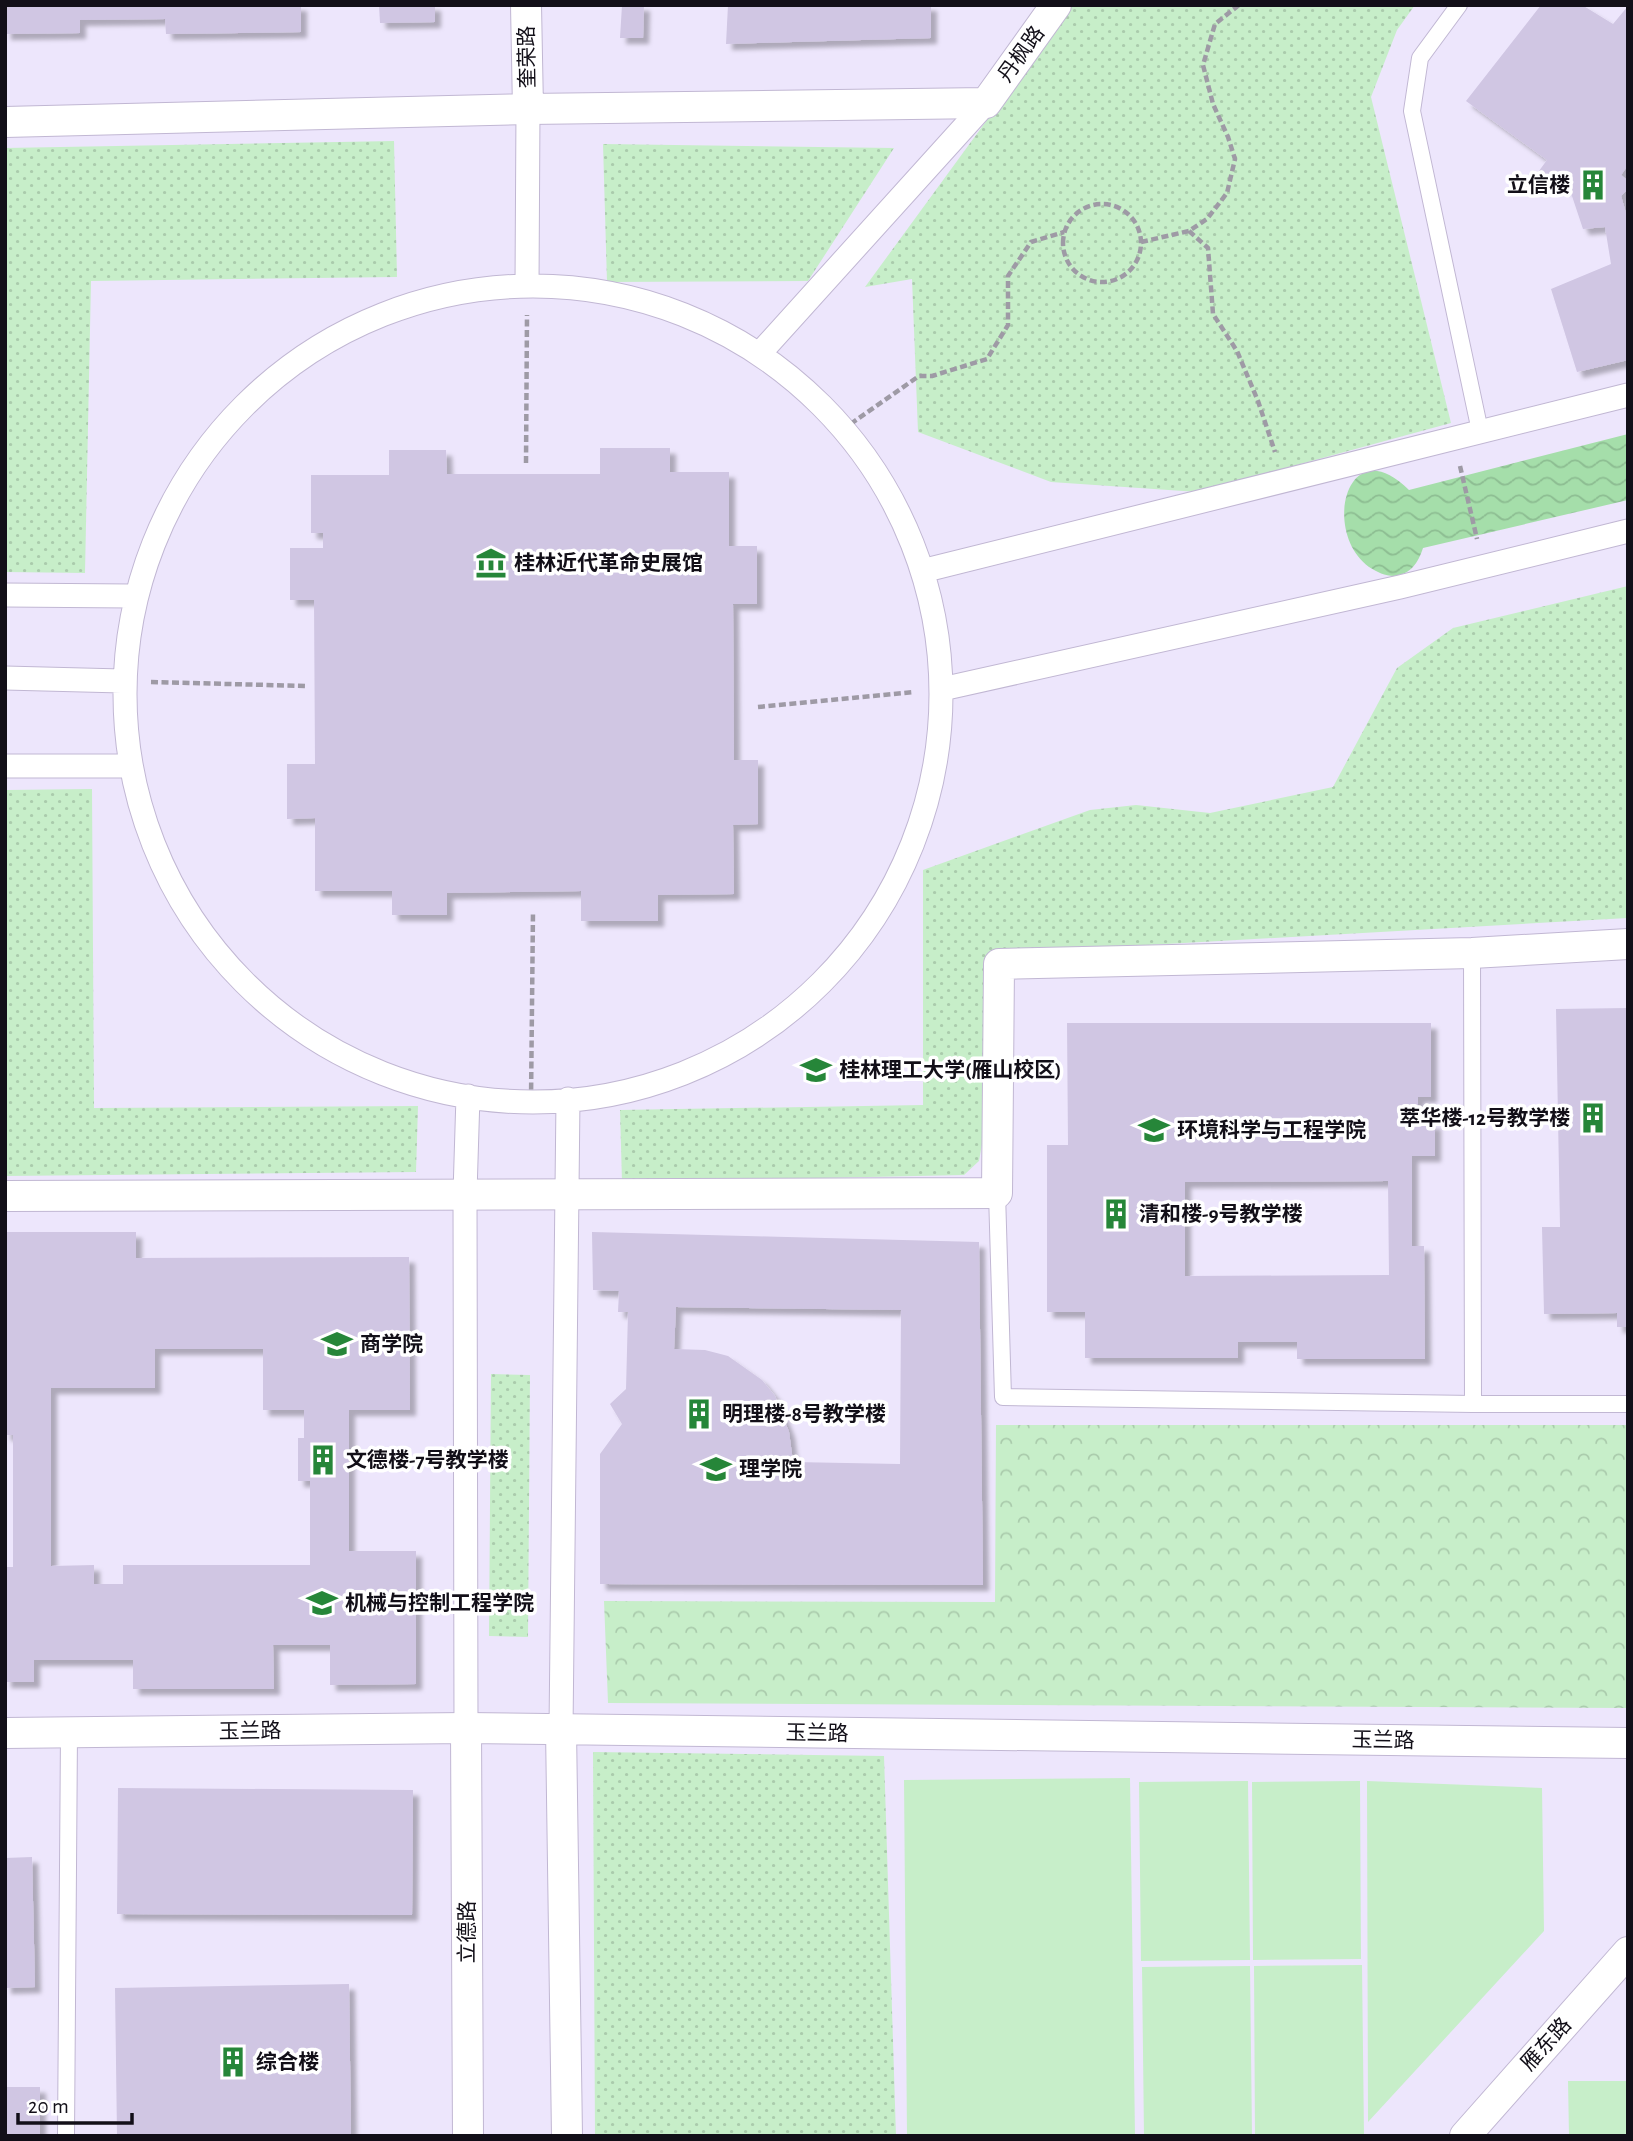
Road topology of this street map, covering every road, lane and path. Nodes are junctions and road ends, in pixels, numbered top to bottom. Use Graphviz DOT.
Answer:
graph roads {
  1 [pos="526,5"];
  2 [pos="1056,5"];
  3 [pos="1239,5"];
  4 [pos="1459,5"];
  5 [pos="986,103"];
  6 [pos="528,109"];
  7 [pos="5,122"];
  8 [pos="1189,230"];
  9 [pos="1064,232"];
  10 [pos="1140,242"];
  11 [pos="527,286"];
  12 [pos="760,353"];
  13 [pos="1628,395"];
  14 [pos="842,430"];
  15 [pos="1480,431"];
  16 [pos="1453,438"];
  17 [pos="526,463"];
  18 [pos="1285,482"];
  19 [pos="1628,531"];
  20 [pos="1484,567"];
  21 [pos="926,570"];
  22 [pos="5,596"];
  23 [pos="131,596"];
  24 [pos="5,678"];
  25 [pos="122,681"];
  26 [pos="307,686"];
  27 [pos="942,689"];
  28 [pos="758,707"];
  29 [pos="5,766"];
  30 [pos="127,766"];
  31 [pos="533,911"];
  32 [pos="1628,944"];
  33 [pos="1472,953"];
  34 [pos="468,1096"];
  35 [pos="568,1099"];
  36 [pos="531,1100"];
  37 [pos="997,1193"];
  38 [pos="465,1194"];
  39 [pos="5,1195"];
  40 [pos="567,1195"];
  41 [pos="1474,1404"];
  42 [pos="1628,1404"];
  43 [pos="466,1728"];
  44 [pos="561,1729"];
  45 [pos="5,1733"];
  46 [pos="69,1733"];
  47 [pos="1628,1743"];
  48 [pos="1628,1952"];
  49 [pos="66,2136"];
  50 [pos="468,2136"];
  51 [pos="567,2136"];
  52 [pos="1465,2136"];
  1 -- 6 [label="street, 奎荣路"];
  2 -- 5 [label="street, 丹枫路"];
  3 -- 8 [label="path"];
  4 -- 15 [label="lane"];
  5 -- 6 [label="street"];
  5 -- 12 [label="street"];
  6 -- 7 [label="street"];
  6 -- 11 [label="street"];
  8 -- 10 [label="path"];
  8 -- 18 [label="path"];
  9 -- 10 [label="path"];
  9 -- 10 [label="path"];
  9 -- 14 [label="path"];
  11 -- 12 [label="street"];
  11 -- 17 [label="path"];
  11 -- 23 [label="street"];
  12 -- 14 [label="street"];
  13 -- 15 [label="street"];
  14 -- 21 [label="street"];
  15 -- 16 [label="street"];
  16 -- 18 [label="street"];
  16 -- 20 [label="path"];
  18 -- 21 [label="street"];
  19 -- 20 [label="street"];
  20 -- 27 [label="street"];
  21 -- 27 [label="street"];
  22 -- 23 [label="street"];
  23 -- 25 [label="street"];
  24 -- 25 [label="street"];
  25 -- 26 [label="path"];
  25 -- 30 [label="street"];
  27 -- 28 [label="path"];
  27 -- 35 [label="street"];
  29 -- 30 [label="street"];
  30 -- 34 [label="street"];
  31 -- 36 [label="path"];
  32 -- 33 [label="street"];
  33 -- 37 [label="street"];
  33 -- 41 [label="lane"];
  34 -- 36 [label="street"];
  34 -- 38 [label="street"];
  35 -- 36 [label="street"];
  35 -- 40 [label="street"];
  37 -- 40 [label="street"];
  37 -- 41 [label="lane"];
  38 -- 39 [label="street"];
  38 -- 40 [label="street"];
  38 -- 43 [label="street"];
  40 -- 44 [label="street"];
  41 -- 42 [label="lane"];
  43 -- 44 [label="street, 玉兰路"];
  43 -- 46 [label="street, 玉兰路"];
  43 -- 50 [label="street, 立德路"];
  44 -- 47 [label="street, 玉兰路"];
  44 -- 51 [label="street"];
  45 -- 46 [label="street, 玉兰路"];
  46 -- 49 [label="lane"];
  48 -- 52 [label="street, 雁东路"];
}
